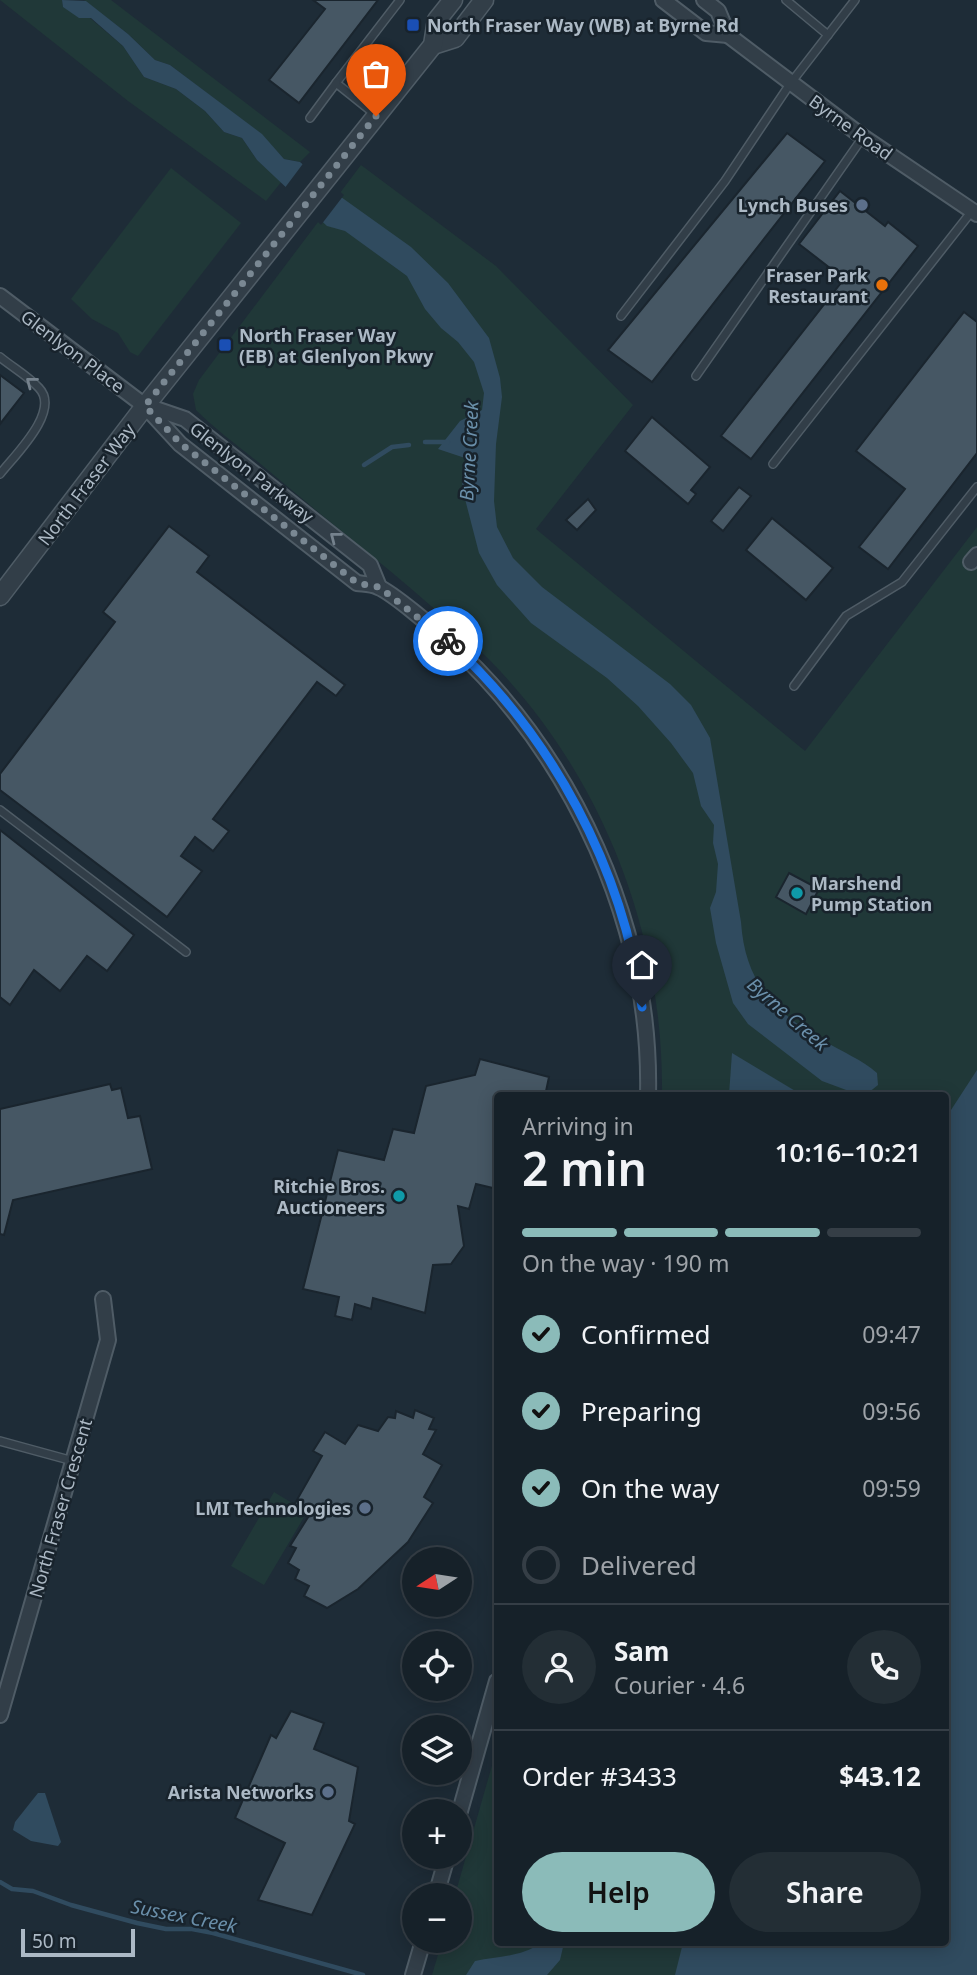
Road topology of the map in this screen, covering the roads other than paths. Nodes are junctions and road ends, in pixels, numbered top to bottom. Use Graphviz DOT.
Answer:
graph roads {
  1 [pos="400,0"];
  2 [pos="453,0"];
  3 [pos="484,0"];
  4 [pos="663,0"];
  5 [pos="704,0"];
  6 [pos="786,0"];
  7 [pos="855,0"];
  8 [pos="728,35"];
  9 [pos="828,35"];
  10 [pos="433,45"];
  11 [pos="336,83"];
  12 [pos="790,83"];
  13 [pos="376,116"];
  14 [pos="310,118"];
  15 [pos="863,137"];
  16 [pos="975,212"];
  17 [pos="0,296"];
  18 [pos="621,316"];
  19 [pos="0,358"];
  20 [pos="696,376"];
  21 [pos="145,406"];
  22 [pos="773,464"];
  23 [pos="0,474"];
  24 [pos="977,487"];
  25 [pos="379,587"];
  26 [pos="0,596"];
  27 [pos="794,686"];
  28 [pos="0,810"];
  29 [pos="186,952"];
  30 [pos="648,1092"];
  31 [pos="103,1299"];
  32 [pos="0,1441"];
  33 [pos="73,1461"];
  34 [pos="494,1692"];
  35 [pos="0,1715"];
  36 [pos="463,1799"];
  37 [pos="419,1953"];
  38 [pos="413,1975"];
  1 -- 11 [label="lane"];
  2 -- 10 [label="street, North Fraser Way"];
  3 -- 10 [label="street, North Fraser Way"];
  4 -- 8 [label="street, Byrne Road"];
  5 -- 8 [label="street, Byrne Road"];
  6 -- 9 [label="lane"];
  7 -- 9 [label="lane"];
  8 -- 12 [label="street, Byrne Road"];
  9 -- 12 [label="lane"];
  10 -- 13 [label="street, North Fraser Way"];
  11 -- 13 [label="lane"];
  11 -- 14 [label="lane"];
  12 -- 15 [label="street, Byrne Road"];
  12 -- 18 [label="lane"];
  13 -- 21 [label="street, North Fraser Way"];
  15 -- 16 [label="street, Byrne Road"];
  15 -- 20 [label="lane"];
  16 -- 22 [label="lane"];
  17 -- 21 [label="street, Glenlyon Place"];
  23 -- 19 [label="lane, one-way"];
  21 -- 25 [label="street, Glenlyon Parkway"];
  25 -- 21 [label="street, Glenlyon Parkway, one-way"];
  21 -- 26 [label="street, North Fraser Way"];
  24 -- 27 [label="lane"];
  25 -- 30 [label="street, Glenlyon Parkway"];
  28 -- 29 [label="lane"];
  31 -- 33 [label="street, North Fraser Crescent"];
  32 -- 33 [label="lane"];
  33 -- 35 [label="street, North Fraser Crescent"];
  34 -- 36 [label="street"];
  37 -- 38 [label="street"];
}
